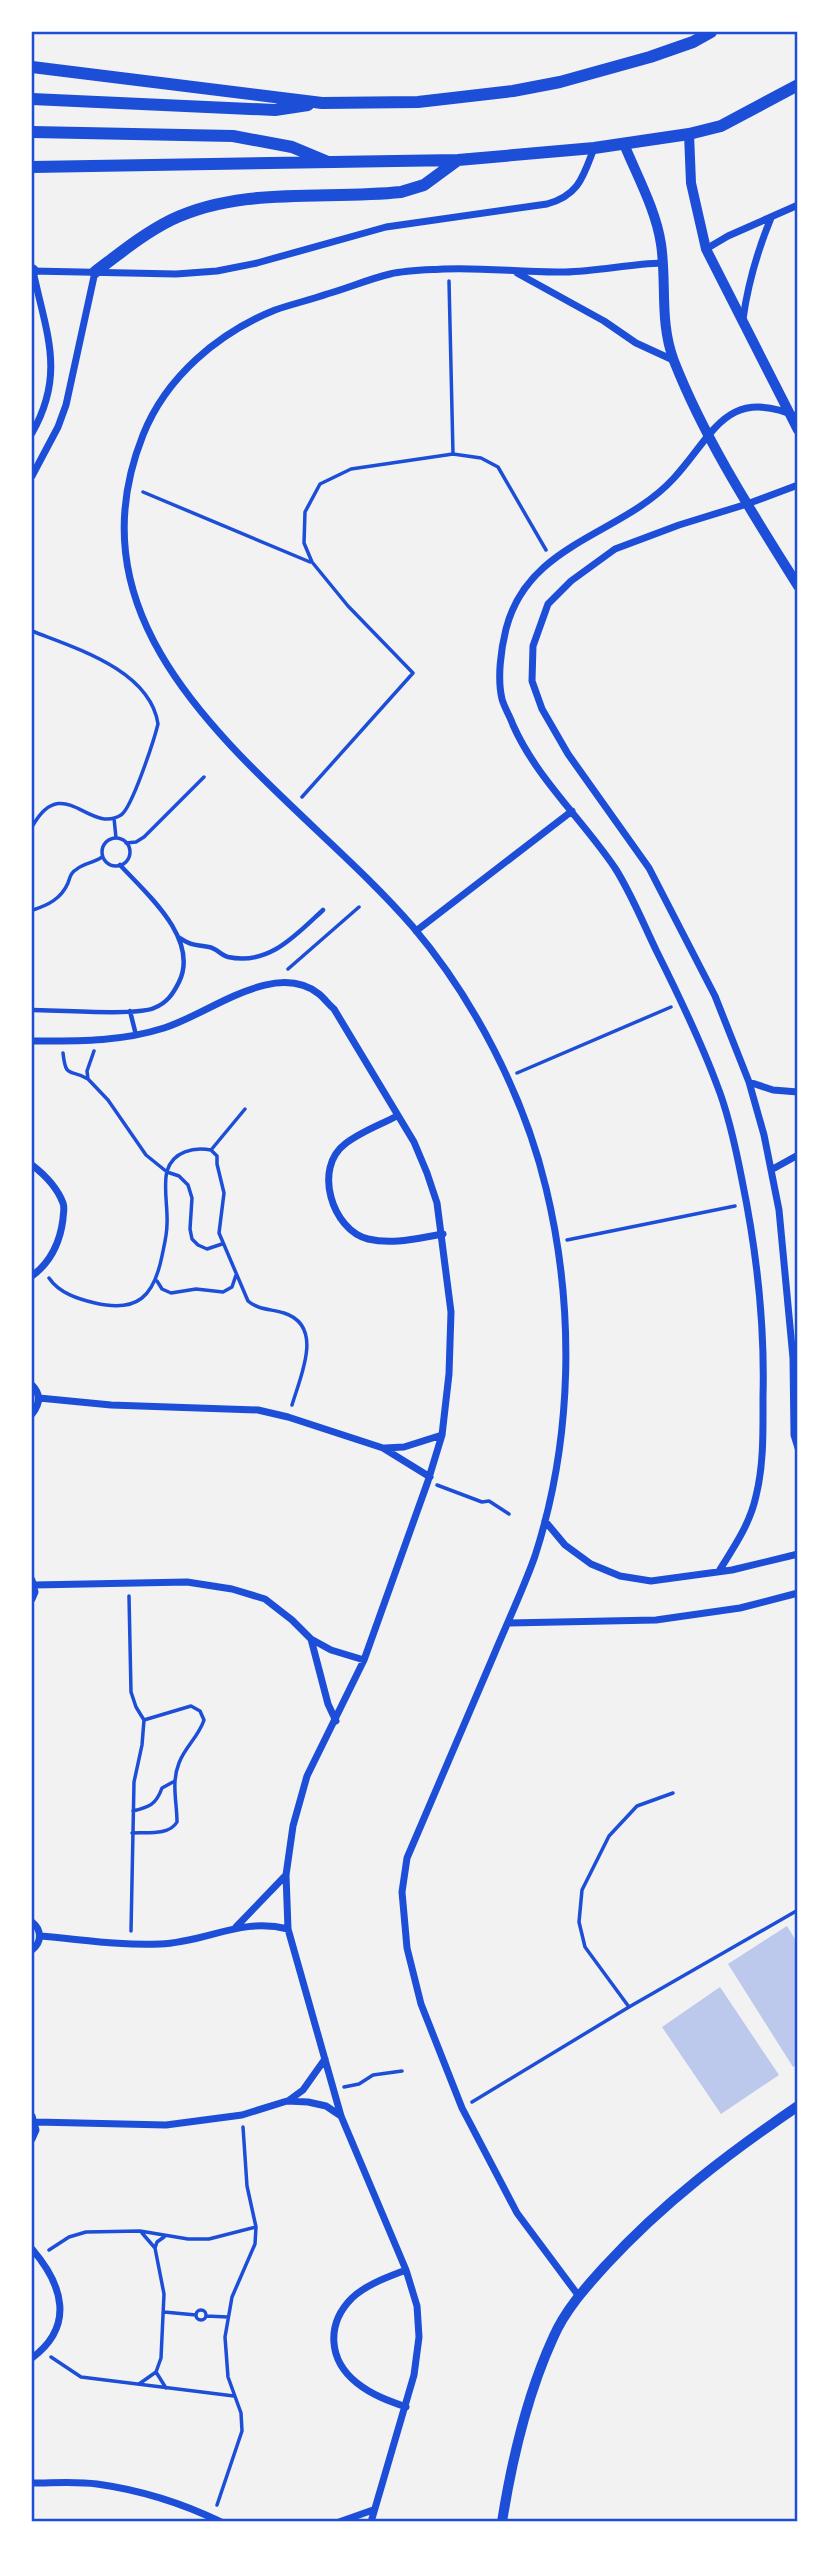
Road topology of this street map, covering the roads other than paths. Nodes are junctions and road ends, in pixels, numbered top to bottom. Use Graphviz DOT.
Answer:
graph roads {
  1 [pos="712,32"];
  2 [pos="32,67"];
  3 [pos="797,85"];
  4 [pos="32,99"];
  5 [pos="322,103"];
  6 [pos="32,132"];
  7 [pos="689,134"];
  8 [pos="624,144"];
  9 [pos="594,148"];
  10 [pos="458,160"];
  11 [pos="332,163"];
  12 [pos="32,167"];
  13 [pos="797,205"];
  14 [pos="771,218"];
  15 [pos="706,249"];
  16 [pos="663,262"];
  17 [pos="32,271"];
  18 [pos="513,271"];
  19 [pos="95,272"];
  20 [pos="743,319"];
  21 [pos="673,360"];
  22 [pos="793,414"];
  23 [pos="797,430"];
  24 [pos="32,433"];
  25 [pos="708,433"];
  26 [pos="32,476"];
  27 [pos="797,485"];
  28 [pos="747,504"];
  29 [pos="797,586"];
  30 [pos="572,811"];
  31 [pos="120,865"];
  32 [pos="323,910"];
  33 [pos="416,931"];
  34 [pos="178,937"];
  35 [pos="32,1010"];
  36 [pos="130,1011"];
  37 [pos="136,1035"];
  38 [pos="32,1041"];
  39 [pos="749,1082"];
  40 [pos="797,1092"];
  41 [pos="397,1116"];
  42 [pos="797,1155"];
  43 [pos="32,1165"];
  44 [pos="771,1170"];
  45 [pos="443,1234"];
  46 [pos="32,1276"];
  47 [pos="795,1357"];
  48 [pos="32,1385"];
  49 [pos="39,1398"];
  50 [pos="32,1414"];
  51 [pos="442,1435"];
  52 [pos="383,1448"];
  53 [pos="797,1448"];
  54 [pos="429,1479"];
  55 [pos="545,1521"];
  56 [pos="797,1554"];
  57 [pos="719,1571"];
  58 [pos="33,1582"];
  59 [pos="797,1593"];
  60 [pos="32,1599"];
  61 [pos="509,1623"];
  62 [pos="311,1639"];
  63 [pos="364,1660"];
  64 [pos="336,1721"];
  65 [pos="286,1875"];
  66 [pos="32,1922"];
  67 [pos="236,1927"];
  68 [pos="288,1929"];
  69 [pos="40,1936"];
  70 [pos="32,1950"];
  71 [pos="325,2059"];
  72 [pos="287,2101"];
  73 [pos="797,2106"];
  74 [pos="341,2116"];
  75 [pos="34,2119"];
  76 [pos="32,2138"];
  77 [pos="32,2249"];
  78 [pos="406,2270"];
  79 [pos="578,2295"];
  80 [pos="32,2358"];
  81 [pos="407,2407"];
  82 [pos="32,2483"];
  83 [pos="373,2510"];
  84 [pos="221,2522"];
  85 [pos="339,2522"];
  86 [pos="371,2522"];
  87 [pos="502,2522"];
  1 -- 5 [label="main road"];
  2 -- 5 [label="main road"];
  3 -- 7 [label="main road"];
  4 -- 5 [label="main road"];
  6 -- 11 [label="main road"];
  7 -- 8 [label="main road"];
  7 -- 15 [label="street"];
  8 -- 9 [label="main road"];
  8 -- 16 [label="street"];
  9 -- 10 [label="main road"];
  9 -- 19 [label="street"];
  10 -- 11 [label="main road"];
  10 -- 19 [label="main road"];
  11 -- 12 [label="main road"];
  13 -- 14 [label="street"];
  14 -- 15 [label="street"];
  14 -- 20 [label="street"];
  15 -- 20 [label="street"];
  16 -- 18 [label="street"];
  16 -- 21 [label="street"];
  17 -- 19 [label="street"];
  17 -- 24 [label="street"];
  18 -- 21 [label="street"];
  18 -- 33 [label="street"];
  19 -- 26 [label="street"];
  20 -- 22 [label="street"];
  21 -- 25 [label="street"];
  22 -- 23 [label="street"];
  22 -- 25 [label="street"];
  25 -- 28 [label="street"];
  25 -- 30 [label="street"];
  27 -- 28 [label="street"];
  28 -- 29 [label="street"];
  28 -- 39 [label="street"];
  30 -- 33 [label="street"];
  30 -- 57 [label="street"];
  31 -- 34 [label="lane"];
  32 -- 34 [label="lane"];
  33 -- 55 [label="street"];
  34 -- 36 [label="lane"];
  35 -- 36 [label="lane"];
  36 -- 37 [label="lane"];
  37 -- 38 [label="street"];
  37 -- 41 [label="street"];
  39 -- 40 [label="street"];
  39 -- 44 [label="street"];
  41 -- 45 [label="street"];
  41 -- 45 [label="street"];
  42 -- 44 [label="street"];
  43 -- 46 [label="street"];
  44 -- 47 [label="street"];
  45 -- 51 [label="street"];
  47 -- 53 [label="street"];
  48 -- 49 [label="street"];
  49 -- 50 [label="street"];
  49 -- 52 [label="street"];
  51 -- 52 [label="street"];
  51 -- 54 [label="street"];
  52 -- 54 [label="street"];
  54 -- 63 [label="street"];
  55 -- 57 [label="street"];
  55 -- 61 [label="street"];
  56 -- 57 [label="street"];
  58 -- 60 [label="street"];
  58 -- 62 [label="street"];
  59 -- 61 [label="street"];
  61 -- 79 [label="street"];
  62 -- 63 [label="street"];
  62 -- 64 [label="street"];
  63 -- 64 [label="street"];
  64 -- 65 [label="street"];
  65 -- 67 [label="street"];
  65 -- 68 [label="street"];
  66 -- 69 [label="street"];
  67 -- 68 [label="street"];
  67 -- 69 [label="street"];
  68 -- 71 [label="street"];
  69 -- 70 [label="street"];
  71 -- 72 [label="street"];
  71 -- 74 [label="street"];
  72 -- 74 [label="street"];
  72 -- 75 [label="street"];
  73 -- 79 [label="street"];
  74 -- 78 [label="street"];
  75 -- 76 [label="street"];
  77 -- 80 [label="street"];
  78 -- 81 [label="street"];
  78 -- 81 [label="street"];
  79 -- 87 [label="street"];
  81 -- 83 [label="street"];
  82 -- 84 [label="street"];
  83 -- 85 [label="street"];
  83 -- 86 [label="street"];
}
